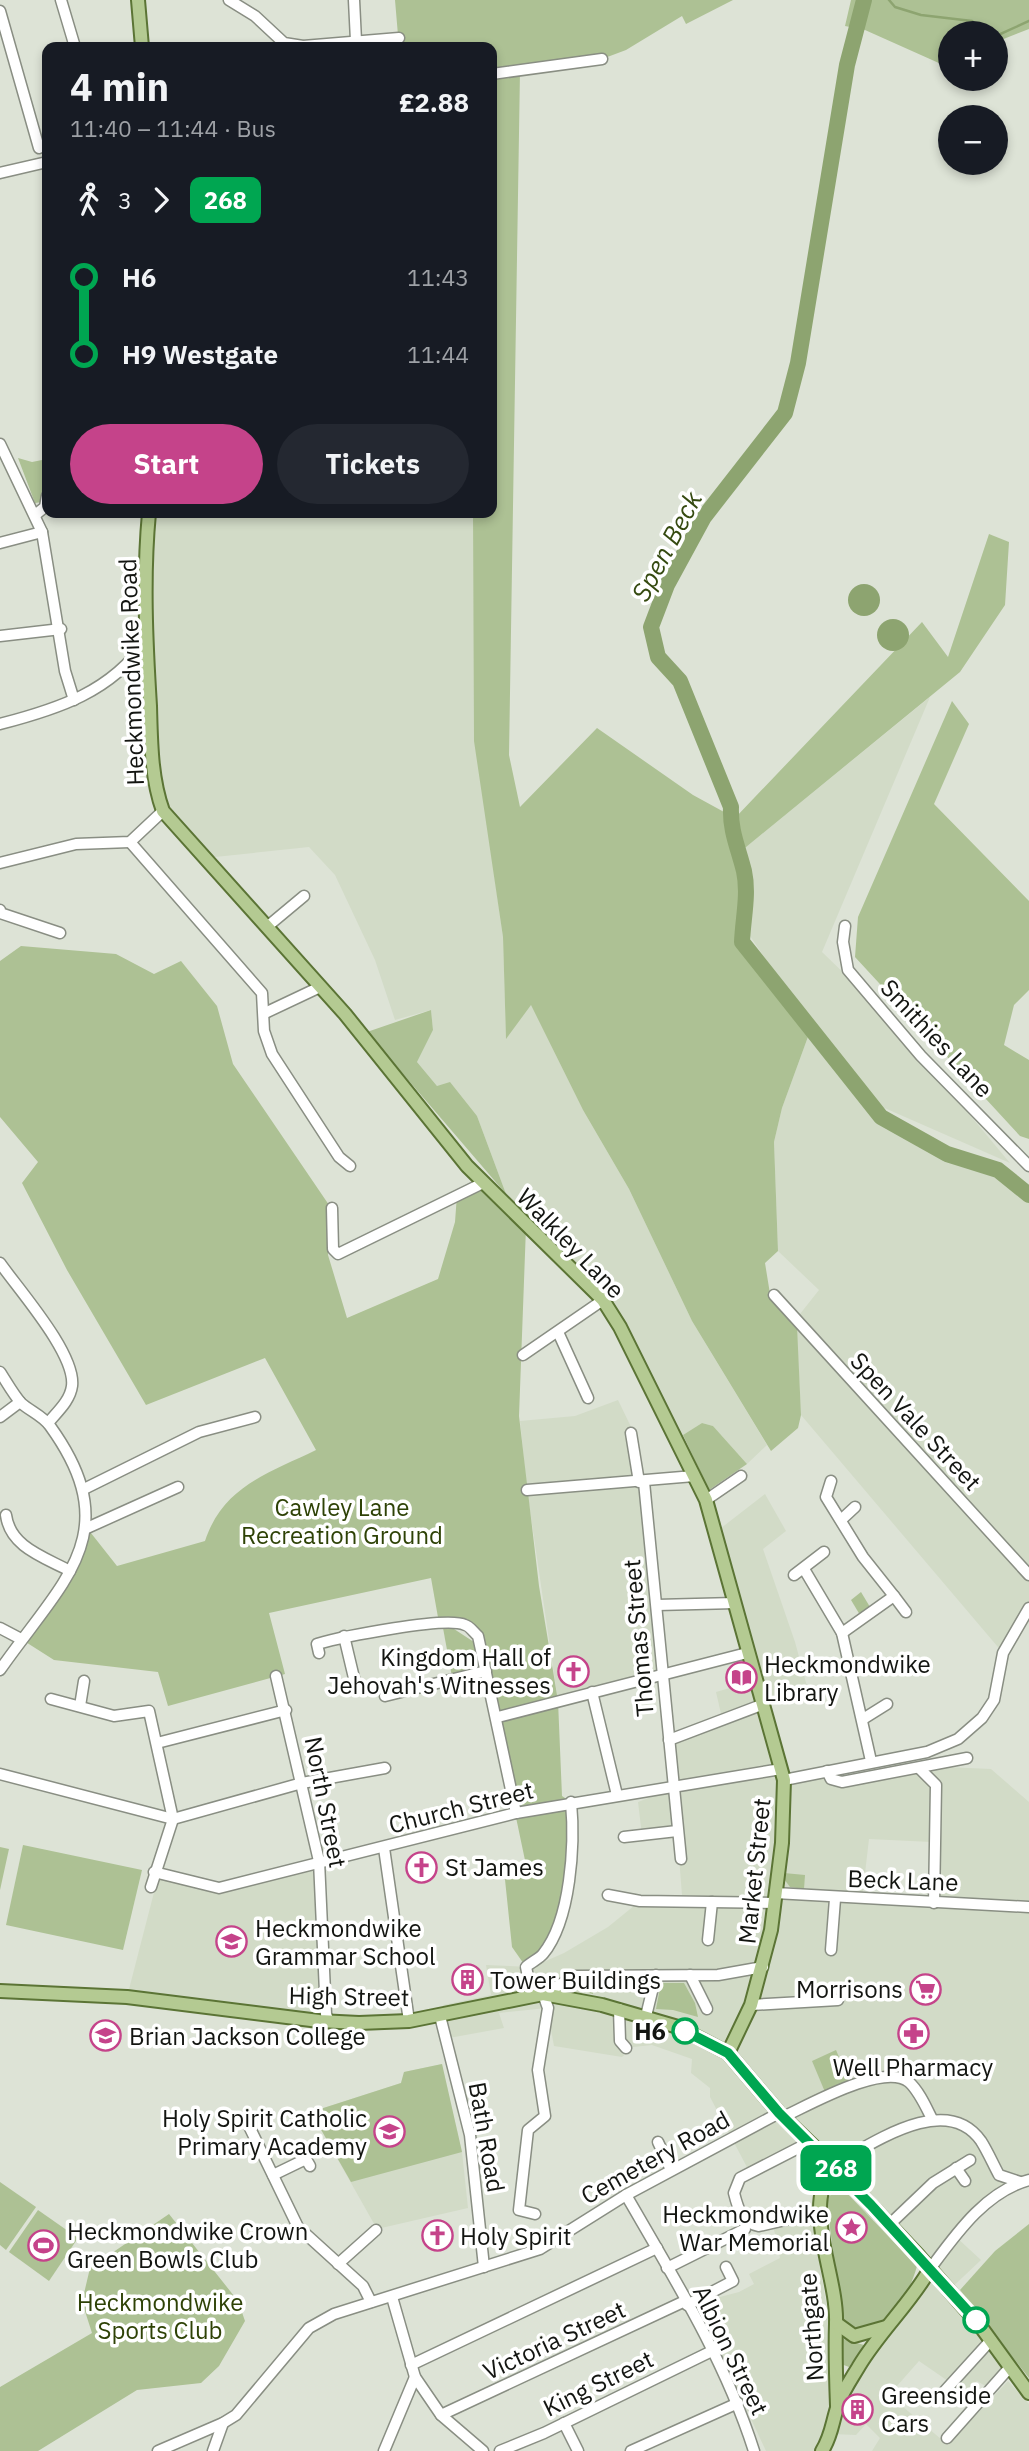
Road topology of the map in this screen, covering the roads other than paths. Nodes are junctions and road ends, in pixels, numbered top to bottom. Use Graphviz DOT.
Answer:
graph roads {
  1 [pos="61,0"];
  2 [pos="138,0"];
  3 [pos="354,0"];
  4 [pos="232,1"];
  5 [pos="0,11"];
  6 [pos="399,37"];
  7 [pos="356,41"];
  8 [pos="74,42"];
  9 [pos="142,42"];
  10 [pos="283,42"];
  11 [pos="345,42"];
  12 [pos="602,59"];
  13 [pos="497,73"];
  14 [pos="39,148"];
  15 [pos="42,163"];
  16 [pos="0,173"];
  17 [pos="0,444"];
  18 [pos="42,509"];
  19 [pos="35,514"];
  20 [pos="149,518"];
  21 [pos="43,533"];
  22 [pos="0,543"];
  23 [pos="61,629"];
  24 [pos="0,636"];
  25 [pos="146,641"];
  26 [pos="74,701"];
  27 [pos="0,724"];
  28 [pos="163,811"];
  29 [pos="130,842"];
  30 [pos="202,856"];
  31 [pos="0,863"];
  32 [pos="304,896"];
  33 [pos="0,910"];
  34 [pos="268,926"];
  35 [pos="845,926"];
  36 [pos="60,933"];
  37 [pos="320,987"];
  38 [pos="265,1013"];
  39 [pos="350,1166"];
  40 [pos="1029,1166"];
  41 [pos="485,1184"];
  42 [pos="331,1208"];
  43 [pos="0,1263"];
  44 [pos="774,1295"];
  45 [pos="603,1300"];
  46 [pos="558,1332"];
  47 [pos="523,1355"];
  48 [pos="0,1372"];
  49 [pos="588,1398"];
  50 [pos="20,1402"];
  51 [pos="255,1417"];
  52 [pos="0,1418"];
  53 [pos="48,1423"];
  54 [pos="631,1433"];
  55 [pos="694,1476"];
  56 [pos="741,1476"];
  57 [pos="831,1481"];
  58 [pos="642,1482"];
  59 [pos="178,1487"];
  60 [pos="84,1489"];
  61 [pos="527,1490"];
  62 [pos="706,1500"];
  63 [pos="855,1507"];
  64 [pos="841,1520"];
  65 [pos="4,1523"];
  66 [pos="87,1528"];
  67 [pos="824,1552"];
  68 [pos="804,1569"];
  69 [pos="70,1571"];
  70 [pos="794,1575"];
  71 [pos="1029,1575"];
  72 [pos="894,1596"];
  73 [pos="735,1603"];
  74 [pos="657,1605"];
  75 [pos="1029,1608"];
  76 [pos="906,1612"];
  77 [pos="0,1628"];
  78 [pos="842,1633"];
  79 [pos="344,1636"];
  80 [pos="21,1639"];
  81 [pos="319,1653"];
  82 [pos="747,1653"];
  83 [pos="0,1670"];
  84 [pos="486,1671"];
  85 [pos="663,1674"];
  86 [pos="276,1676"];
  87 [pos="354,1678"];
  88 [pos="84,1681"];
  89 [pos="592,1692"];
  90 [pos="385,1696"];
  91 [pos="51,1699"];
  92 [pos="764,1704"];
  93 [pos="887,1704"];
  94 [pos="80,1706"];
  95 [pos="286,1710"];
  96 [pos="498,1717"];
  97 [pos="863,1718"];
  98 [pos="668,1740"];
  99 [pos="157,1743"];
  100 [pos="967,1758"];
  101 [pos="871,1761"];
  102 [pos="385,1768"];
  103 [pos="919,1768"];
  104 [pos="827,1770"];
  105 [pos="0,1774"];
  106 [pos="783,1774"];
  107 [pos="302,1783"];
  108 [pos="672,1790"];
  109 [pos="617,1795"];
  110 [pos="571,1802"];
  111 [pos="519,1813"];
  112 [pos="173,1819"];
  113 [pos="677,1831"];
  114 [pos="624,1837"];
  115 [pos="384,1848"];
  116 [pos="681,1859"];
  117 [pos="320,1861"];
  118 [pos="154,1872"];
  119 [pos="151,1887"];
  120 [pos="608,1895"];
  121 [pos="774,1898"];
  122 [pos="835,1899"];
  123 [pos="712,1902"];
  124 [pos="933,1903"];
  125 [pos="1029,1907"];
  126 [pos="708,1940"];
  127 [pos="831,1950"];
  128 [pos="763,1967"];
  129 [pos="656,1975"];
  130 [pos="690,1976"];
  131 [pos="0,1991"];
  132 [pos="538,1995"];
  133 [pos="838,2000"];
  134 [pos="751,2005"];
  135 [pos="619,2009"];
  136 [pos="707,2009"];
  137 [pos="440,2016"];
  138 [pos="646,2016"];
  139 [pos="409,2021"];
  140 [pos="329,2022"];
  141 [pos="737,2032"];
  142 [pos="704,2040"];
  143 [pos="626,2048"];
  144 [pos="728,2053"];
  145 [pos="781,2115"];
  146 [pos="932,2119"];
  147 [pos="247,2122"];
  148 [pos="658,2142"];
  149 [pos="810,2142"];
  150 [pos="306,2159"];
  151 [pos="970,2160"];
  152 [pos="833,2165"];
  153 [pos="956,2168"];
  154 [pos="671,2170"];
  155 [pos="996,2170"];
  156 [pos="273,2175"];
  157 [pos="965,2181"];
  158 [pos="1024,2181"];
  159 [pos="626,2195"];
  160 [pos="992,2200"];
  161 [pos="820,2212"];
  162 [pos="536,2214"];
  163 [pos="890,2224"];
  164 [pos="745,2229"];
  165 [pos="376,2230"];
  166 [pos="657,2248"];
  167 [pos="338,2264"];
  168 [pos="488,2266"];
  169 [pos="726,2267"];
  170 [pos="667,2269"];
  171 [pos="930,2269"];
  172 [pos="392,2297"];
  173 [pos="371,2302"];
  174 [pos="686,2303"];
  175 [pos="836,2323"];
  176 [pos="886,2327"];
  177 [pos="991,2340"];
  178 [pos="713,2350"];
  179 [pos="411,2365"];
  180 [pos="1010,2367"];
  181 [pos="415,2377"];
  182 [pos="1029,2393"];
  183 [pos="942,2395"];
  184 [pos="738,2403"];
  185 [pos="837,2406"];
  186 [pos="441,2415"];
  187 [pos="223,2423"];
  188 [pos="564,2423"];
  189 [pos="947,2438"];
  190 [pos="158,2451"];
  191 [pos="213,2451"];
  192 [pos="384,2451"];
  193 [pos="483,2451"];
  194 [pos="500,2451"];
  195 [pos="578,2451"];
  196 [pos="631,2451"];
  197 [pos="754,2451"];
  198 [pos="822,2451"];
  1 -- 8 [label="street"];
  2 -- 9 [label="main road"];
  3 -- 7 [label="street"];
  4 -- 10 [label="street"];
  5 -- 14 [label="street"];
  6 -- 7 [label="street"];
  7 -- 11 [label="street"];
  12 -- 13 [label="street"];
  15 -- 16 [label="street"];
  17 -- 19 [label="street"];
  18 -- 19 [label="street"];
  19 -- 21 [label="street"];
  20 -- 25 [label="main road, Heckmondwike Road"];
  21 -- 22 [label="street"];
  21 -- 23 [label="street"];
  23 -- 24 [label="street"];
  23 -- 26 [label="street"];
  25 -- 26 [label="street"];
  25 -- 28 [label="main road, Heckmondwike Road"];
  26 -- 27 [label="street"];
  28 -- 29 [label="street"];
  28 -- 30 [label="main road, Heckmondwike Road"];
  29 -- 31 [label="street"];
  29 -- 38 [label="street"];
  30 -- 34 [label="main road, Walkley Lane"];
  32 -- 34 [label="street"];
  33 -- 36 [label="street"];
  34 -- 37 [label="main road, Walkley Lane"];
  35 -- 40 [label="street, Smithies Lane"];
  37 -- 38 [label="street"];
  37 -- 41 [label="main road, Walkley Lane"];
  38 -- 39 [label="street"];
  41 -- 42 [label="street"];
  41 -- 45 [label="main road, Walkley Lane"];
  43 -- 53 [label="street"];
  44 -- 71 [label="street, Spen Vale Street"];
  45 -- 46 [label="street"];
  45 -- 55 [label="main road, Walkley Lane"];
  46 -- 47 [label="street"];
  46 -- 49 [label="street"];
  48 -- 50 [label="street"];
  50 -- 52 [label="street"];
  50 -- 53 [label="street"];
  51 -- 60 [label="street"];
  53 -- 60 [label="street"];
  54 -- 58 [label="street, Thomas Street"];
  55 -- 58 [label="street"];
  55 -- 62 [label="main road, Walkley Lane"];
  56 -- 62 [label="street"];
  57 -- 64 [label="street"];
  58 -- 61 [label="street"];
  58 -- 74 [label="street, Thomas Street"];
  59 -- 66 [label="street"];
  60 -- 66 [label="street"];
  62 -- 73 [label="main road, Walkley Lane"];
  63 -- 64 [label="street"];
  64 -- 72 [label="street"];
  65 -- 69 [label="street"];
  66 -- 69 [label="street"];
  67 -- 68 [label="street"];
  68 -- 70 [label="street"];
  68 -- 78 [label="street"];
  69 -- 80 [label="street"];
  72 -- 76 [label="street"];
  72 -- 78 [label="street"];
  73 -- 74 [label="street"];
  73 -- 82 [label="main road, Walkley Lane"];
  74 -- 85 [label="street, Thomas Street"];
  75 -- 101 [label="street, Church Street"];
  77 -- 80 [label="street"];
  78 -- 97 [label="street"];
  79 -- 81 [label="street"];
  79 -- 84 [label="street"];
  79 -- 87 [label="street"];
  80 -- 83 [label="street"];
  82 -- 85 [label="street"];
  82 -- 92 [label="main road, Walkley Lane"];
  84 -- 90 [label="street"];
  84 -- 96 [label="street"];
  85 -- 89 [label="street"];
  85 -- 98 [label="street, Thomas Street"];
  86 -- 95 [label="street, North Street"];
  88 -- 94 [label="street"];
  89 -- 96 [label="street"];
  89 -- 109 [label="street"];
  91 -- 94 [label="street"];
  92 -- 98 [label="street"];
  92 -- 106 [label="main road, Walkley Lane"];
  93 -- 97 [label="street"];
  94 -- 99 [label="street"];
  95 -- 99 [label="street"];
  95 -- 107 [label="street, North Street"];
  96 -- 111 [label="street"];
  97 -- 101 [label="street"];
  98 -- 108 [label="street, Thomas Street"];
  99 -- 112 [label="street"];
  100 -- 103 [label="street"];
  101 -- 104 [label="street, Church Street"];
  102 -- 107 [label="street"];
  103 -- 104 [label="street"];
  103 -- 124 [label="street"];
  104 -- 106 [label="street, Church Street"];
  105 -- 112 [label="street"];
  106 -- 108 [label="street, Church Street"];
  106 -- 121 [label="main road, Market Street"];
  107 -- 112 [label="street"];
  107 -- 117 [label="street, North Street"];
  108 -- 109 [label="street, Church Street"];
  108 -- 113 [label="street, Thomas Street"];
  109 -- 110 [label="street, Church Street"];
  110 -- 111 [label="street, Church Street"];
  110 -- 132 [label="street"];
  111 -- 115 [label="street, Church Street"];
  112 -- 118 [label="street"];
  113 -- 114 [label="street"];
  113 -- 116 [label="street, Thomas Street"];
  115 -- 117 [label="street, Church Street"];
  115 -- 139 [label="street"];
  117 -- 118 [label="street, Church Street"];
  117 -- 140 [label="street, North Street"];
  118 -- 119 [label="street"];
  120 -- 123 [label="street, Beck Lane"];
  121 -- 122 [label="street, Beck Lane"];
  121 -- 123 [label="street, Beck Lane"];
  121 -- 128 [label="main road, Market Street"];
  122 -- 124 [label="street, Beck Lane"];
  122 -- 127 [label="street"];
  123 -- 126 [label="street"];
  124 -- 125 [label="street, Beck Lane"];
  128 -- 130 [label="street"];
  128 -- 134 [label="main road, Market Street"];
  129 -- 130 [label="street"];
  129 -- 132 [label="street"];
  129 -- 138 [label="street"];
  130 -- 136 [label="street"];
  131 -- 140 [label="main road, High Street"];
  132 -- 135 [label="main road, High Street"];
  132 -- 137 [label="main road, High Street"];
  132 -- 162 [label="street"];
  133 -- 134 [label="street"];
  134 -- 141 [label="main road, Market Street"];
  135 -- 138 [label="main road, High Street"];
  135 -- 143 [label="street"];
  137 -- 139 [label="main road, High Street"];
  137 -- 168 [label="street, Bath Road"];
  138 -- 142 [label="main road, High Street"];
  139 -- 140 [label="main road, High Street"];
  141 -- 142 [label="main road"];
  141 -- 144 [label="main road, Market Street"];
  142 -- 144 [label="main road, High Street"];
  144 -- 145 [label="main road"];
  145 -- 146 [label="street, Cemetery Road"];
  145 -- 149 [label="main road"];
  145 -- 154 [label="street, Cemetery Road"];
  146 -- 152 [label="street"];
  146 -- 155 [label="street"];
  147 -- 156 [label="street"];
  148 -- 154 [label="street"];
  149 -- 152 [label="main road"];
  149 -- 161 [label="street"];
  150 -- 156 [label="street"];
  151 -- 153 [label="street"];
  152 -- 161 [label="main road, Northgate"];
  152 -- 163 [label="main road"];
  153 -- 157 [label="street"];
  153 -- 163 [label="street"];
  154 -- 159 [label="street, Cemetery Road"];
  155 -- 158 [label="street"];
  155 -- 160 [label="street"];
  156 -- 167 [label="street"];
  158 -- 160 [label="street"];
  159 -- 166 [label="street, Albion Street"];
  159 -- 168 [label="street, Cemetery Road"];
  160 -- 171 [label="street"];
  161 -- 175 [label="main road, Northgate"];
  163 -- 171 [label="main road"];
  164 -- 170 [label="street"];
  165 -- 167 [label="street"];
  166 -- 170 [label="street, Albion Street"];
  166 -- 179 [label="street"];
  167 -- 173 [label="street"];
  168 -- 172 [label="street, Cemetery Road"];
  169 -- 174 [label="street, Victoria Street"];
  170 -- 174 [label="street, Albion Street"];
  171 -- 176 [label="main road"];
  171 -- 177 [label="main road"];
  172 -- 173 [label="street, Cemetery Road"];
  172 -- 179 [label="street"];
  173 -- 187 [label="street, Cemetery Road"];
  174 -- 178 [label="street, Albion Street"];
  174 -- 186 [label="street, Victoria Street"];
  175 -- 176 [label="main road"];
  175 -- 185 [label="main road, Northgate"];
  176 -- 185 [label="main road"];
  177 -- 180 [label="main road"];
  177 -- 183 [label="street"];
  178 -- 184 [label="street, Albion Street"];
  178 -- 188 [label="street, King Street"];
  179 -- 181 [label="street"];
  180 -- 182 [label="main road"];
  180 -- 189 [label="street"];
  181 -- 186 [label="street"];
  181 -- 192 [label="street"];
  184 -- 196 [label="street"];
  184 -- 197 [label="street, Albion Street"];
  185 -- 198 [label="main road"];
  186 -- 193 [label="street"];
  187 -- 190 [label="street"];
  187 -- 191 [label="street, Cemetery Road"];
  188 -- 194 [label="street, King Street"];
  188 -- 195 [label="street"];
}
